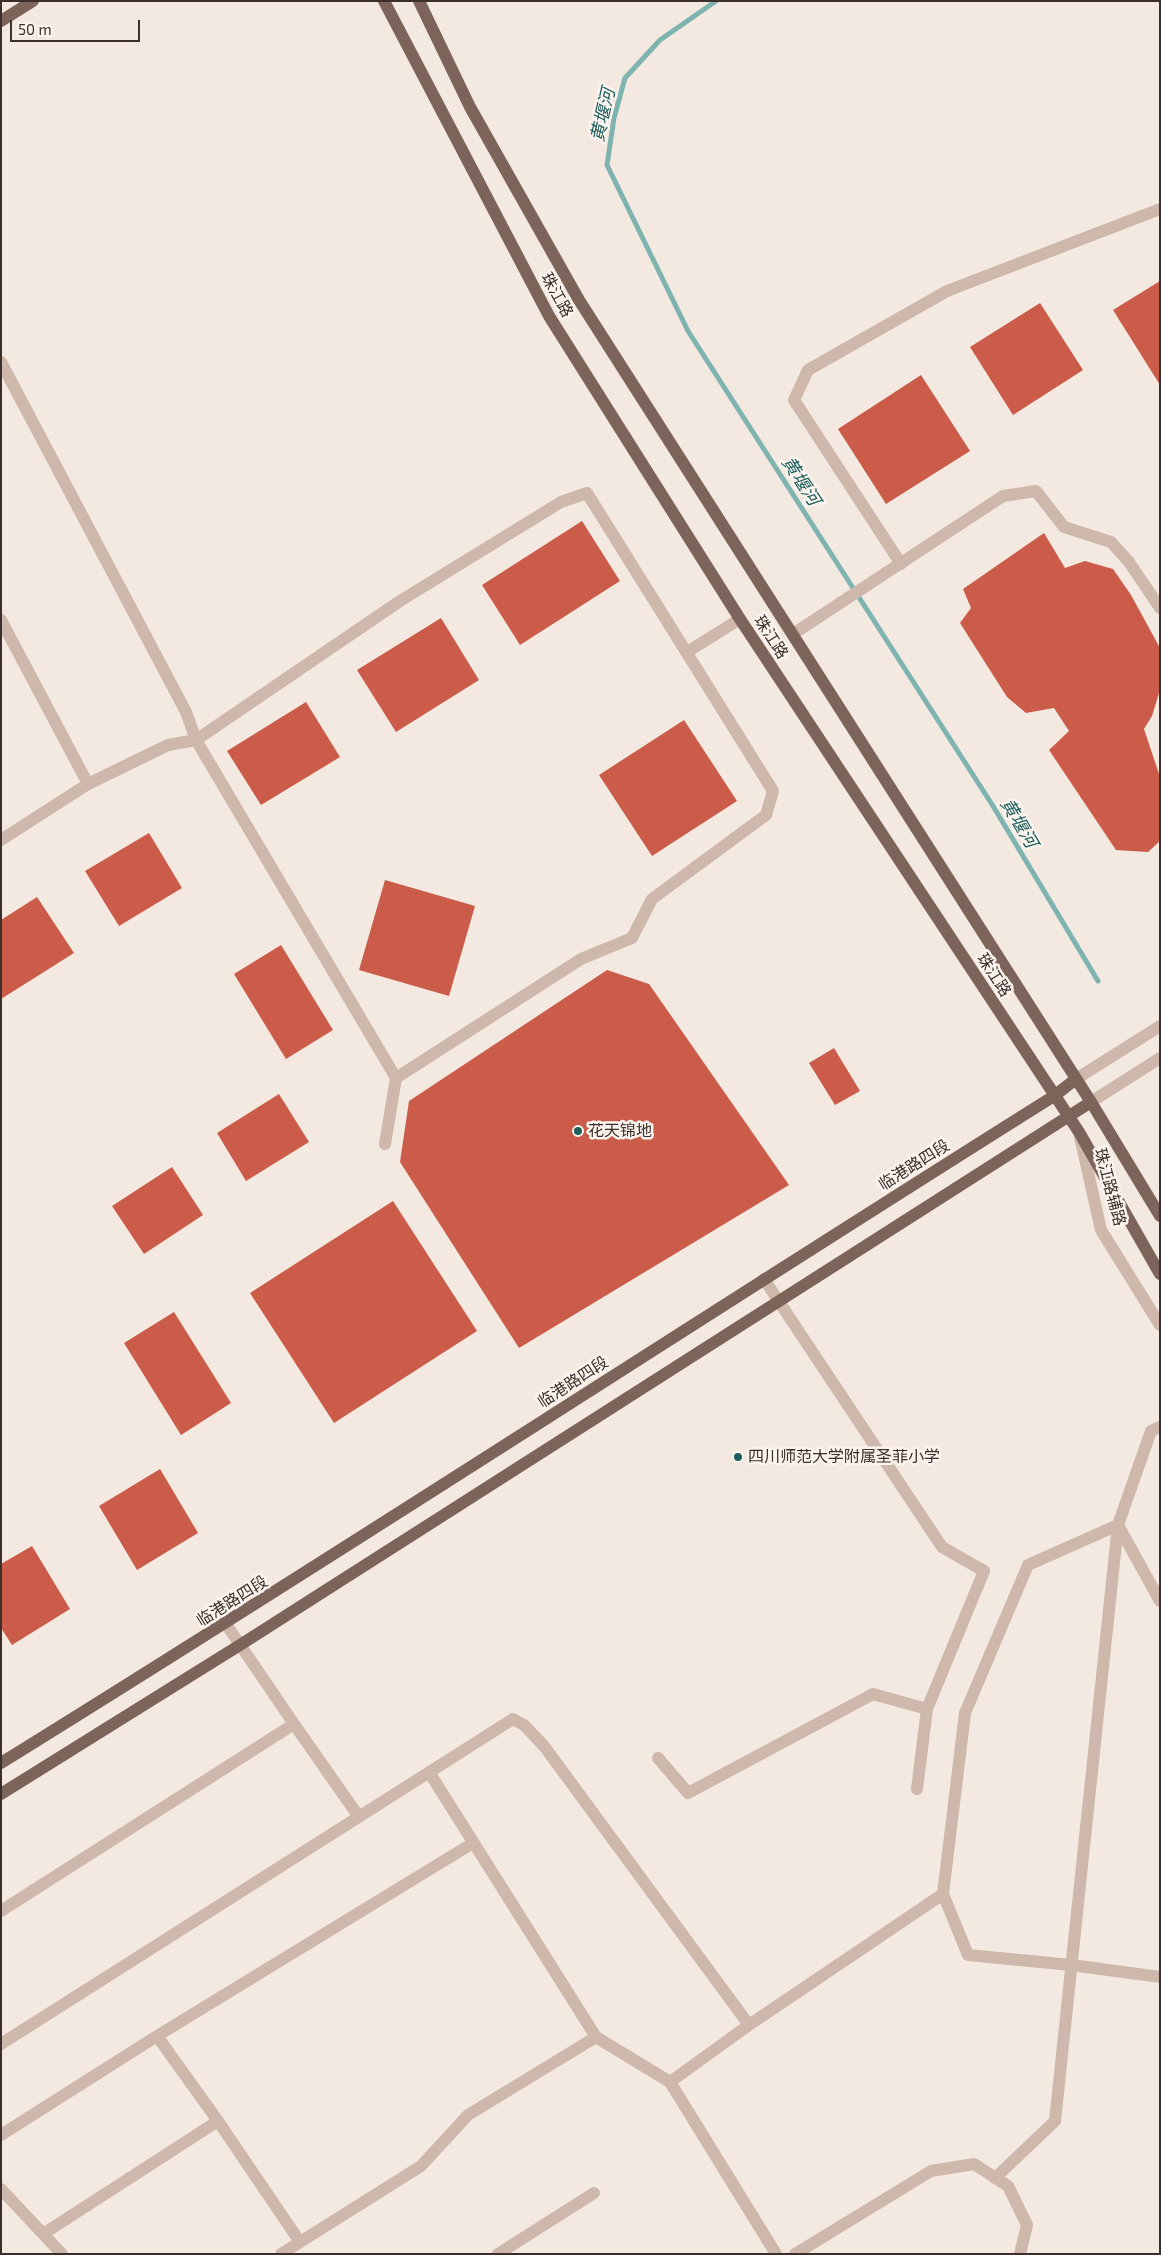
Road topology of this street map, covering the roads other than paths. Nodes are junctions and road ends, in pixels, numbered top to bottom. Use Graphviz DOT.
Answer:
graph roads {
  1 [pos="33,1"];
  2 [pos="384,1"];
  3 [pos="419,1"];
  4 [pos="1,21"];
  5 [pos="1160,209"];
  6 [pos="1,362"];
  7 [pos="901,564"];
  8 [pos="1160,608"];
  9 [pos="740,619"];
  10 [pos="1,620"];
  11 [pos="793,634"];
  12 [pos="686,652"];
  13 [pos="196,740"];
  14 [pos="88,784"];
  15 [pos="1,840"];
  16 [pos="1160,1026"];
  17 [pos="1160,1058"];
  18 [pos="396,1078"];
  19 [pos="1076,1079"];
  20 [pos="1054,1096"];
  21 [pos="1090,1102"];
  22 [pos="1068,1117"];
  23 [pos="1079,1132"];
  24 [pos="386,1144"];
  25 [pos="1160,1216"];
  26 [pos="1160,1274"];
  27 [pos="764,1279"];
  28 [pos="778,1301"];
  29 [pos="1160,1325"];
  30 [pos="1160,1427"];
  31 [pos="1118,1525"];
  32 [pos="1160,1601"];
  33 [pos="226,1624"];
  34 [pos="240,1645"];
  35 [pos="927,1709"];
  36 [pos="294,1724"];
  37 [pos="658,1758"];
  38 [pos="1,1763"];
  39 [pos="429,1772"];
  40 [pos="917,1789"];
  41 [pos="1,1794"];
  42 [pos="359,1817"];
  43 [pos="474,1842"];
  44 [pos="943,1894"];
  45 [pos="1,1911"];
  46 [pos="1071,1965"];
  47 [pos="1160,1977"];
  48 [pos="749,2025"];
  49 [pos="157,2036"];
  50 [pos="596,2037"];
  51 [pos="1,2044"];
  52 [pos="670,2082"];
  53 [pos="218,2121"];
  54 [pos="1,2135"];
  55 [pos="995,2178"];
  56 [pos="1,2189"];
  57 [pos="594,2193"];
  58 [pos="43,2234"];
  59 [pos="300,2242"];
  60 [pos="62,2254"];
  61 [pos="282,2254"];
  62 [pos="498,2254"];
  63 [pos="776,2254"];
  64 [pos="795,2254"];
  65 [pos="1020,2254"];
  1 -- 4 [label="main road"];
  2 -- 9 [label="main road, 珠江路"];
  3 -- 11 [label="main road, 珠江路"];
  5 -- 7 [label="street"];
  6 -- 13 [label="street"];
  7 -- 8 [label="street"];
  7 -- 11 [label="street"];
  9 -- 12 [label="street"];
  9 -- 20 [label="main road, 珠江路"];
  10 -- 14 [label="street"];
  11 -- 19 [label="main road, 珠江路"];
  12 -- 13 [label="street"];
  12 -- 18 [label="street"];
  13 -- 14 [label="street"];
  13 -- 18 [label="street"];
  14 -- 15 [label="street"];
  16 -- 19 [label="street, 临港路四段"];
  17 -- 21 [label="street"];
  18 -- 24 [label="street"];
  19 -- 20 [label="main road, 临港路四段"];
  19 -- 21 [label="main road, 珠江路"];
  20 -- 22 [label="main road, 珠江路"];
  20 -- 27 [label="main road, 临港路四段"];
  21 -- 22 [label="main road"];
  21 -- 25 [label="main road, 珠江路"];
  22 -- 23 [label="main road, 珠江路"];
  22 -- 28 [label="main road"];
  23 -- 26 [label="main road, 珠江路"];
  23 -- 29 [label="street, 珠江路辅路"];
  27 -- 28 [label="street"];
  27 -- 33 [label="main road, 临港路四段"];
  28 -- 34 [label="main road"];
  28 -- 35 [label="street"];
  30 -- 31 [label="street"];
  31 -- 32 [label="street"];
  31 -- 44 [label="street"];
  31 -- 46 [label="street"];
  33 -- 34 [label="street"];
  33 -- 38 [label="main road, 临港路四段"];
  34 -- 36 [label="street"];
  34 -- 41 [label="main road"];
  35 -- 37 [label="street"];
  35 -- 40 [label="street"];
  36 -- 42 [label="street"];
  36 -- 45 [label="street"];
  39 -- 42 [label="street"];
  39 -- 43 [label="street"];
  39 -- 48 [label="street"];
  42 -- 51 [label="street"];
  43 -- 49 [label="street"];
  43 -- 50 [label="street"];
  44 -- 46 [label="street"];
  44 -- 48 [label="street"];
  46 -- 47 [label="street"];
  46 -- 55 [label="street"];
  48 -- 52 [label="street"];
  49 -- 53 [label="street"];
  49 -- 54 [label="street"];
  50 -- 52 [label="street"];
  50 -- 59 [label="street"];
  52 -- 63 [label="street"];
  53 -- 58 [label="street"];
  53 -- 59 [label="street"];
  55 -- 64 [label="street"];
  55 -- 65 [label="street"];
  56 -- 58 [label="street"];
  57 -- 62 [label="street"];
  58 -- 60 [label="street"];
  59 -- 61 [label="street"];
}
